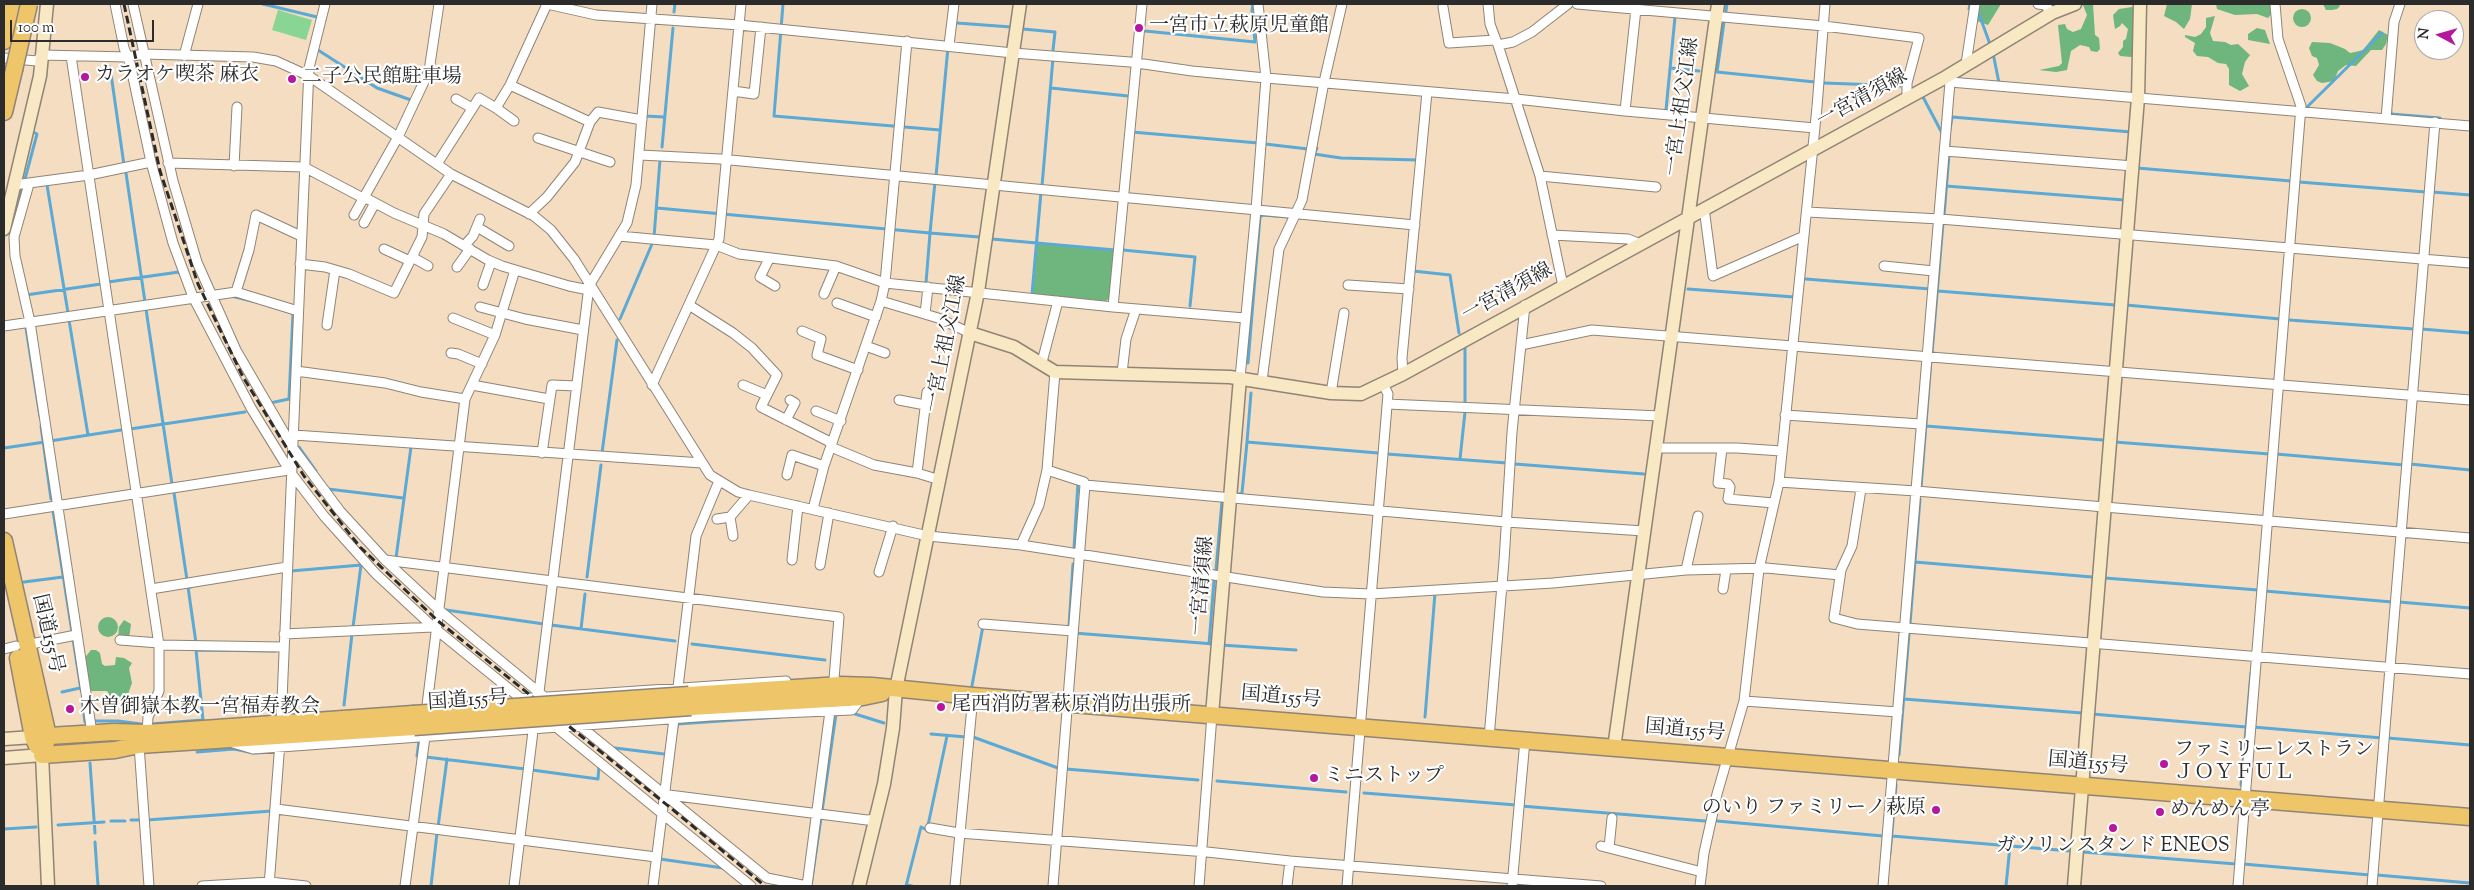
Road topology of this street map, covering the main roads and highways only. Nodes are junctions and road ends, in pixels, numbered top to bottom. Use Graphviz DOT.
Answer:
graph roads {
  1 [pos="13,4"];
  2 [pos="29,4"];
  3 [pos="48,4"];
  4 [pos="1020,4"];
  5 [pos="2075,4"];
  6 [pos="2140,4"];
  7 [pos="1717,10"];
  8 [pos="4,41"];
  9 [pos="4,112"];
  10 [pos="10,189"];
  11 [pos="1688,216"];
  12 [pos="4,229"];
  13 [pos="970,333"];
  14 [pos="1240,378"];
  15 [pos="4,541"];
  16 [pos="4,587"];
  17 [pos="15,647"];
  18 [pos="896,689"];
  19 [pos="686,696"];
  20 [pos="1212,715"];
  21 [pos="41,736"];
  22 [pos="4,739"];
  23 [pos="143,739"];
  24 [pos="1614,748"];
  25 [pos="42,755"];
  26 [pos="4,758"];
  27 [pos="2082,786"];
  28 [pos="2470,817"];
  29 [pos="48,886"];
  30 [pos="859,886"];
  31 [pos="2074,886"];
  1 -- 8 [label="highway"];
  2 -- 9 [label="highway, bridge"];
  3 -- 10 [label="main road"];
  4 -- 13 [label="main road, 一宮上祖父江線"];
  5 -- 11 [label="main road, 一宮清須線"];
  6 -- 27 [label="main road"];
  7 -- 11 [label="main road, 一宮上祖父江線"];
  10 -- 12 [label="main road"];
  11 -- 14 [label="main road, 一宮清須線"];
  11 -- 24 [label="main road, 一宮上祖父江線"];
  13 -- 14 [label="main road"];
  13 -- 18 [label="main road, 一宮上祖父江線"];
  14 -- 20 [label="main road, 一宮清須線"];
  15 -- 17 [label="highway, 国道155号"];
  16 -- 17 [label="highway, 国道155号"];
  17 -- 21 [label="highway, 国道155号"];
  18 -- 19 [label="highway, 国道155号"];
  18 -- 19 [label="highway, 国道155号"];
  18 -- 20 [label="highway, 国道155号"];
  18 -- 30 [label="main road, 一宮上祖父江線"];
  19 -- 23 [label="highway, 国道155号, bridge"];
  20 -- 24 [label="highway, 国道155号"];
  21 -- 22 [label="main road"];
  21 -- 23 [label="highway, 国道155号"];
  21 -- 25 [label="highway, 国道155号"];
  23 -- 25 [label="highway, 国道155号"];
  24 -- 27 [label="highway, 国道155号"];
  25 -- 26 [label="main road"];
  25 -- 29 [label="main road"];
  27 -- 28 [label="highway, 国道155号"];
  27 -- 31 [label="main road"];
}
